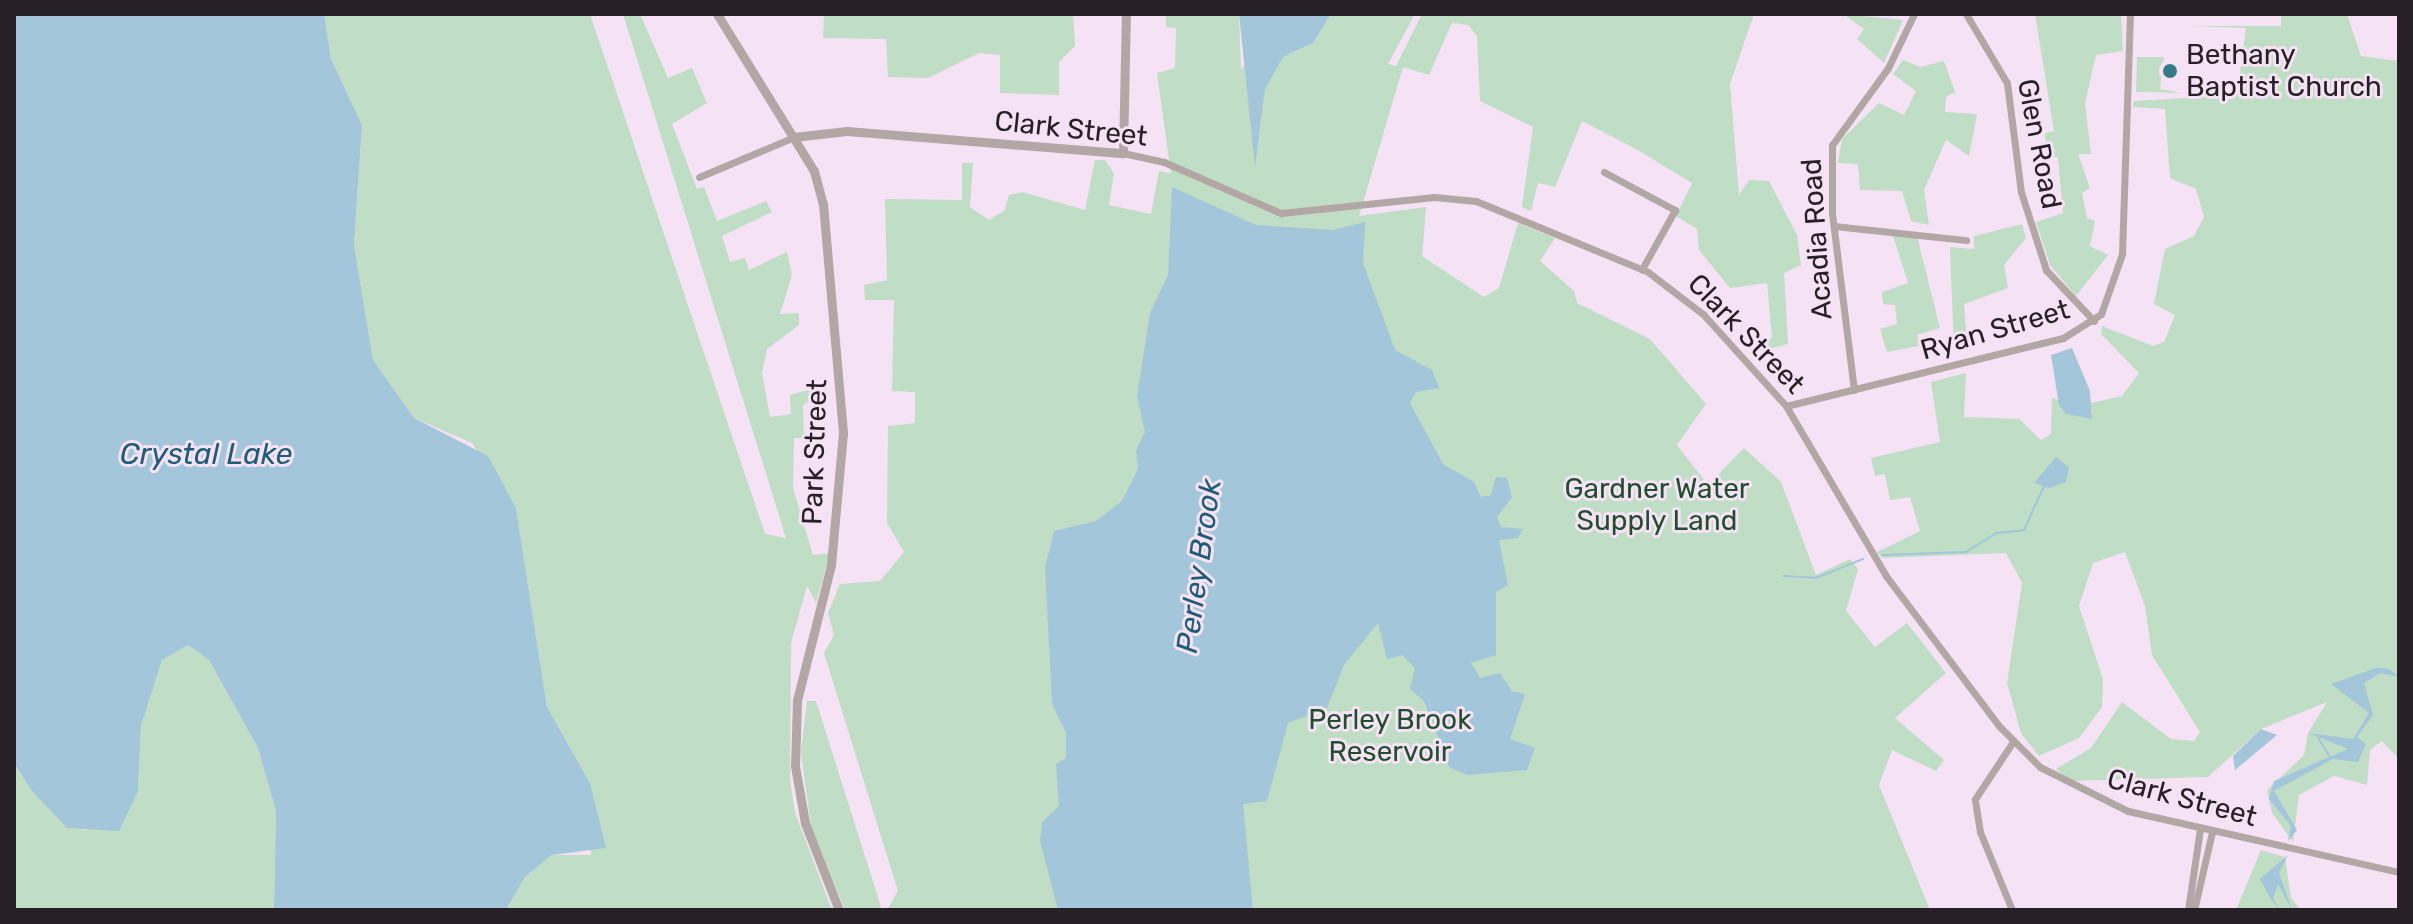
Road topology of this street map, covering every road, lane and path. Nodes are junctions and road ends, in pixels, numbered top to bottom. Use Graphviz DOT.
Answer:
graph roads {
  1 [pos="717,14"];
  2 [pos="1126,14"];
  3 [pos="1914,14"];
  4 [pos="1966,14"];
  5 [pos="2130,14"];
  6 [pos="794,137"];
  7 [pos="1123,153"];
  8 [pos="1604,172"];
  9 [pos="699,177"];
  10 [pos="1834,226"];
  11 [pos="1966,240"];
  12 [pos="1642,269"];
  13 [pos="2094,321"];
  14 [pos="1854,390"];
  15 [pos="1786,406"];
  16 [pos="2012,743"];
  17 [pos="2200,829"];
  18 [pos="2212,832"];
  19 [pos="2399,872"];
  20 [pos="839,910"];
  21 [pos="2012,910"];
  22 [pos="2191,910"];
  1 -- 6 [label="street, Park Street"];
  2 -- 7 [label="street"];
  3 -- 10 [label="street, Acadia Road"];
  4 -- 13 [label="street, Glen Road"];
  5 -- 13 [label="street, Ryan Street"];
  6 -- 7 [label="street, Clark Street"];
  6 -- 9 [label="street"];
  6 -- 20 [label="street, Park Street"];
  7 -- 12 [label="street, Clark Street"];
  8 -- 12 [label="street"];
  10 -- 11 [label="street"];
  10 -- 14 [label="street, Acadia Road"];
  12 -- 15 [label="street, Clark Street"];
  13 -- 14 [label="street, Ryan Street"];
  14 -- 15 [label="street, Ryan Street"];
  15 -- 16 [label="street, Clark Street"];
  16 -- 17 [label="street, Clark Street"];
  16 -- 21 [label="street"];
  17 -- 18 [label="street, Clark Street"];
  17 -- 22 [label="street"];
  18 -- 19 [label="street, Clark Street"];
  18 -- 22 [label="street"];
}
